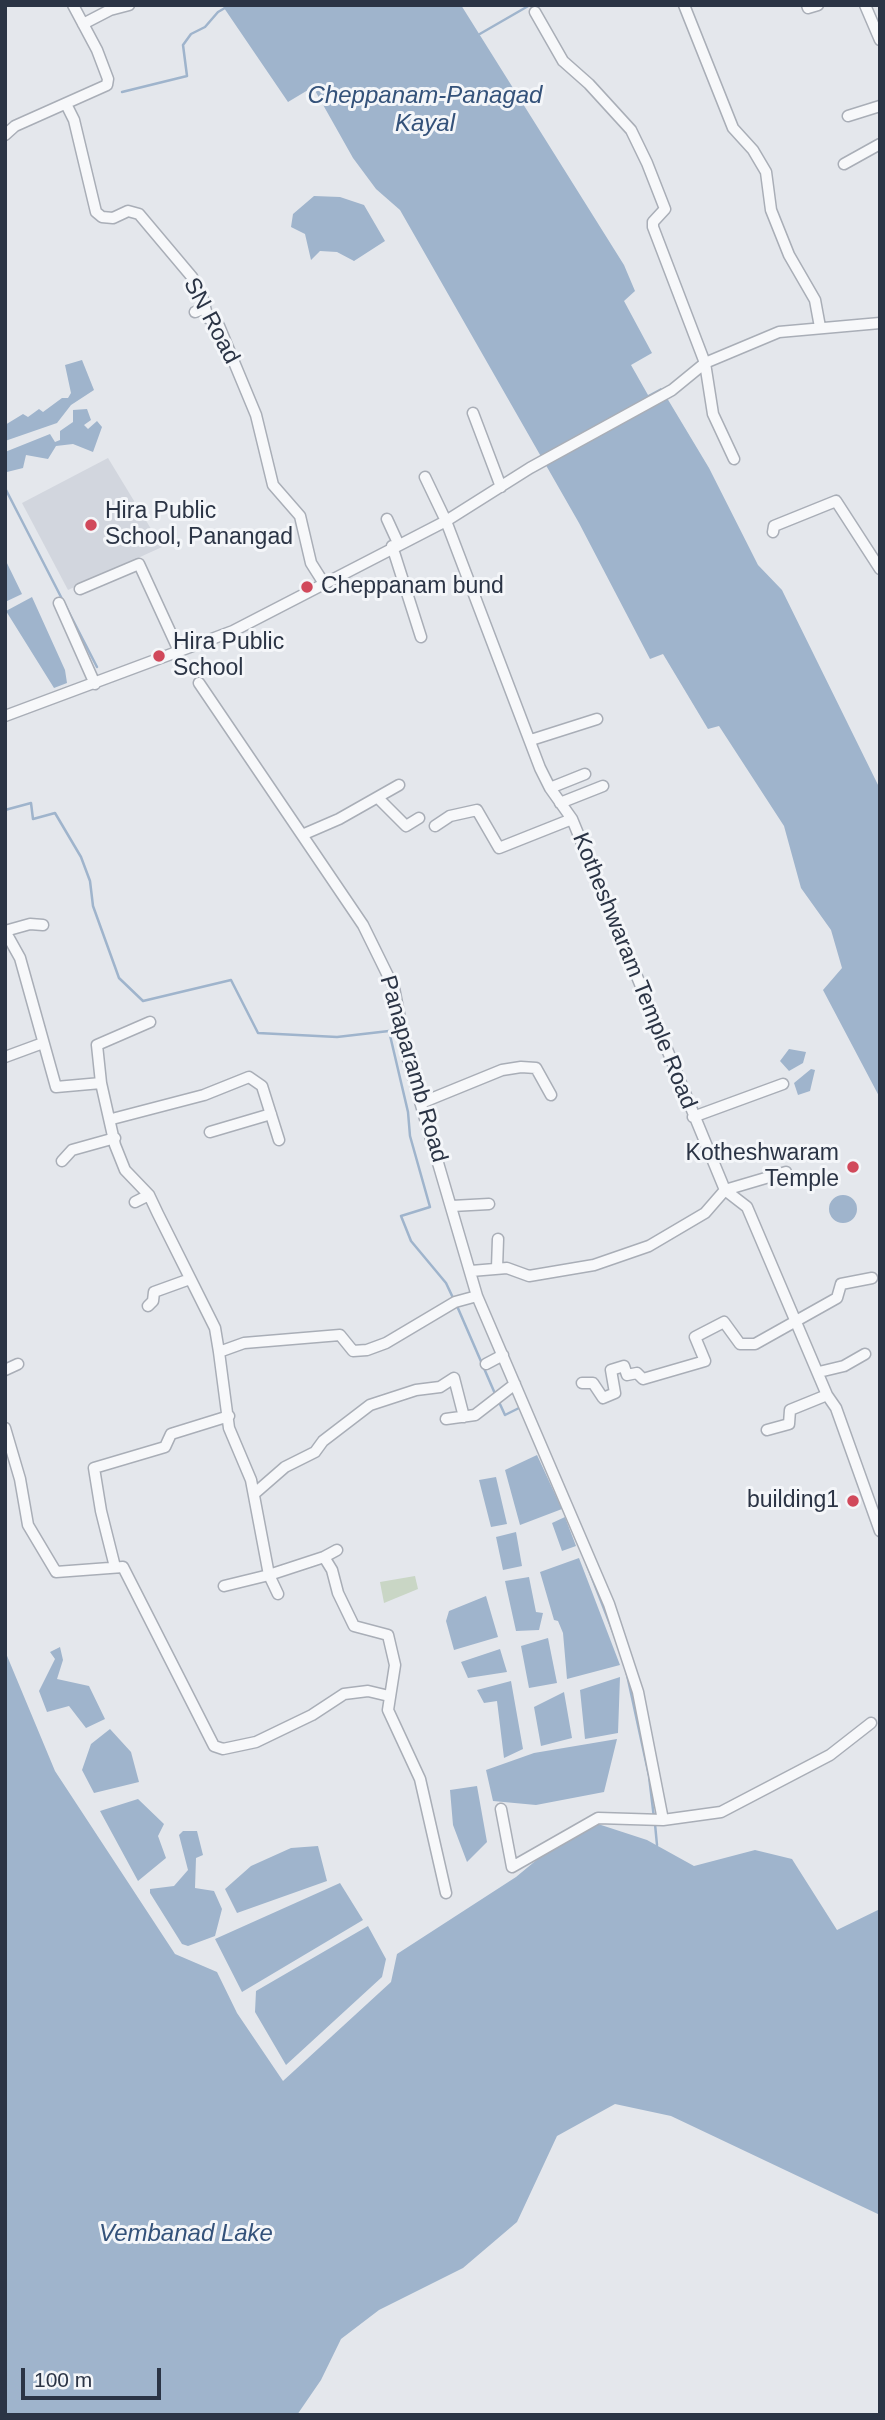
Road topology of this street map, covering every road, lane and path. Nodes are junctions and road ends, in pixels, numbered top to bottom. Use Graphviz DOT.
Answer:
graph roads {
  1 [pos="73,5"];
  2 [pos="129,5"];
  3 [pos="684,5"];
  4 [pos="807,5"];
  5 [pos="818,5"];
  6 [pos="865,5"];
  7 [pos="536,12"];
  8 [pos="83,24"];
  9 [pos="880,40"];
  10 [pos="880,106"];
  11 [pos="68,107"];
  12 [pos="848,116"];
  13 [pos="5,135"];
  14 [pos="880,144"];
  15 [pos="844,164"];
  16 [pos="205,308"];
  17 [pos="195,312"];
  18 [pos="880,323"];
  19 [pos="820,327"];
  20 [pos="705,363"];
  21 [pos="473,413"];
  22 [pos="734,459"];
  23 [pos="425,477"];
  24 [pos="501,487"];
  25 [pos="387,519"];
  26 [pos="446,521"];
  27 [pos="773,532"];
  28 [pos="395,544"];
  29 [pos="880,569"];
  30 [pos="323,582"];
  31 [pos="80,589"];
  32 [pos="59,603"];
  33 [pos="421,637"];
  34 [pos="179,651"];
  35 [pos="95,684"];
  36 [pos="199,684"];
  37 [pos="5,716"];
  38 [pos="597,719"];
  39 [pos="531,740"];
  40 [pos="585,774"];
  41 [pos="398,785"];
  42 [pos="604,786"];
  43 [pos="550,788"];
  44 [pos="378,798"];
  45 [pos="560,803"];
  46 [pos="419,818"];
  47 [pos="572,819"];
  48 [pos="435,827"];
  49 [pos="302,835"];
  50 [pos="43,925"];
  51 [pos="5,931"];
  52 [pos="150,1022"];
  53 [pos="43,1043"];
  54 [pos="5,1058"];
  55 [pos="101,1083"];
  56 [pos="783,1084"];
  57 [pos="551,1095"];
  58 [pos="421,1103"];
  59 [pos="271,1114"];
  60 [pos="693,1117"];
  61 [pos="111,1119"];
  62 [pos="211,1132"];
  63 [pos="115,1138"];
  64 [pos="279,1140"];
  65 [pos="62,1161"];
  66 [pos="786,1172"];
  67 [pos="725,1190"];
  68 [pos="149,1195"];
  69 [pos="135,1202"];
  70 [pos="489,1204"];
  71 [pos="452,1206"];
  72 [pos="498,1239"];
  73 [pos="497,1268"];
  74 [pos="471,1272"];
  75 [pos="872,1278"];
  76 [pos="190,1279"];
  77 [pos="477,1296"];
  78 [pos="148,1306"];
  79 [pos="797,1321"];
  80 [pos="219,1352"];
  81 [pos="865,1354"];
  82 [pos="503,1355"];
  83 [pos="18,1364"];
  84 [pos="486,1364"];
  85 [pos="5,1370"];
  86 [pos="819,1372"];
  87 [pos="582,1383"];
  88 [pos="515,1384"];
  89 [pos="827,1395"];
  90 [pos="229,1416"];
  91 [pos="464,1417"];
  92 [pos="446,1419"];
  93 [pos="5,1428"];
  94 [pos="767,1430"];
  95 [pos="254,1494"];
  96 [pos="880,1531"];
  97 [pos="337,1550"];
  98 [pos="324,1557"];
  99 [pos="115,1567"];
  100 [pos="269,1574"];
  101 [pos="224,1586"];
  102 [pos="278,1594"];
  103 [pos="389,1696"];
  104 [pos="871,1723"];
  105 [pos="501,1809"];
  106 [pos="663,1820"];
  107 [pos="446,1893"];
  1 -- 8 [label="street"];
  2 -- 8 [label="street"];
  3 -- 19 [label="street"];
  4 -- 5 [label="street"];
  6 -- 9 [label="street"];
  7 -- 20 [label="street"];
  8 -- 11 [label="street"];
  10 -- 12 [label="street"];
  11 -- 13 [label="street"];
  11 -- 16 [label="street, SN Road"];
  14 -- 15 [label="street"];
  16 -- 17 [label="street"];
  16 -- 30 [label="street, SN Road"];
  18 -- 19 [label="street"];
  19 -- 20 [label="street"];
  20 -- 22 [label="street"];
  20 -- 24 [label="street"];
  21 -- 24 [label="street"];
  23 -- 26 [label="street, Kotheshwaram Temple Road"];
  24 -- 26 [label="street"];
  25 -- 28 [label="street"];
  26 -- 28 [label="street"];
  26 -- 39 [label="street, Kotheshwaram Temple Road"];
  27 -- 29 [label="street"];
  28 -- 30 [label="street"];
  28 -- 33 [label="street"];
  30 -- 34 [label="street"];
  31 -- 34 [label="street"];
  32 -- 35 [label="street"];
  34 -- 35 [label="street"];
  35 -- 37 [label="street"];
  36 -- 49 [label="street, Panaparamb Road"];
  38 -- 39 [label="street"];
  39 -- 43 [label="street, Kotheshwaram Temple Road"];
  40 -- 43 [label="street"];
  41 -- 44 [label="street"];
  42 -- 45 [label="street"];
  43 -- 45 [label="street, Kotheshwaram Temple Road"];
  44 -- 46 [label="street"];
  44 -- 49 [label="street"];
  45 -- 47 [label="street, Kotheshwaram Temple Road"];
  47 -- 48 [label="street"];
  47 -- 60 [label="street, Kotheshwaram Temple Road"];
  49 -- 58 [label="street, Panaparamb Road"];
  50 -- 51 [label="street"];
  51 -- 53 [label="street"];
  52 -- 55 [label="street"];
  53 -- 54 [label="street"];
  53 -- 55 [label="street"];
  55 -- 61 [label="street"];
  56 -- 60 [label="street"];
  57 -- 58 [label="street"];
  58 -- 71 [label="street, Panaparamb Road"];
  59 -- 61 [label="street"];
  59 -- 62 [label="street"];
  59 -- 64 [label="street"];
  60 -- 67 [label="street, Kotheshwaram Temple Road"];
  61 -- 63 [label="street"];
  63 -- 65 [label="street"];
  63 -- 68 [label="street"];
  66 -- 67 [label="street"];
  67 -- 73 [label="street"];
  67 -- 79 [label="street, Kotheshwaram Temple Road"];
  68 -- 69 [label="street"];
  68 -- 76 [label="street"];
  70 -- 71 [label="street"];
  71 -- 74 [label="street, Panaparamb Road"];
  72 -- 73 [label="street"];
  73 -- 74 [label="street"];
  74 -- 77 [label="street, Panaparamb Road"];
  75 -- 79 [label="street"];
  76 -- 78 [label="street"];
  76 -- 80 [label="street"];
  77 -- 80 [label="street"];
  77 -- 82 [label="street, Panaparamb Road"];
  79 -- 86 [label="street, Kotheshwaram Temple Road"];
  79 -- 87 [label="street"];
  80 -- 90 [label="street"];
  81 -- 86 [label="street"];
  82 -- 84 [label="street"];
  82 -- 88 [label="street, Panaparamb Road"];
  83 -- 85 [label="street"];
  86 -- 89 [label="street, Kotheshwaram Temple Road"];
  88 -- 91 [label="street"];
  88 -- 106 [label="street, Panaparamb Road"];
  89 -- 94 [label="street"];
  89 -- 96 [label="street, Kotheshwaram Temple Road"];
  90 -- 95 [label="street"];
  90 -- 99 [label="street"];
  91 -- 92 [label="street"];
  91 -- 95 [label="street"];
  93 -- 99 [label="street"];
  95 -- 100 [label="street"];
  97 -- 98 [label="street"];
  98 -- 100 [label="street"];
  98 -- 103 [label="street"];
  99 -- 103 [label="street"];
  100 -- 101 [label="street"];
  100 -- 102 [label="street"];
  103 -- 107 [label="street"];
  104 -- 106 [label="street"];
  105 -- 106 [label="street"];
}
